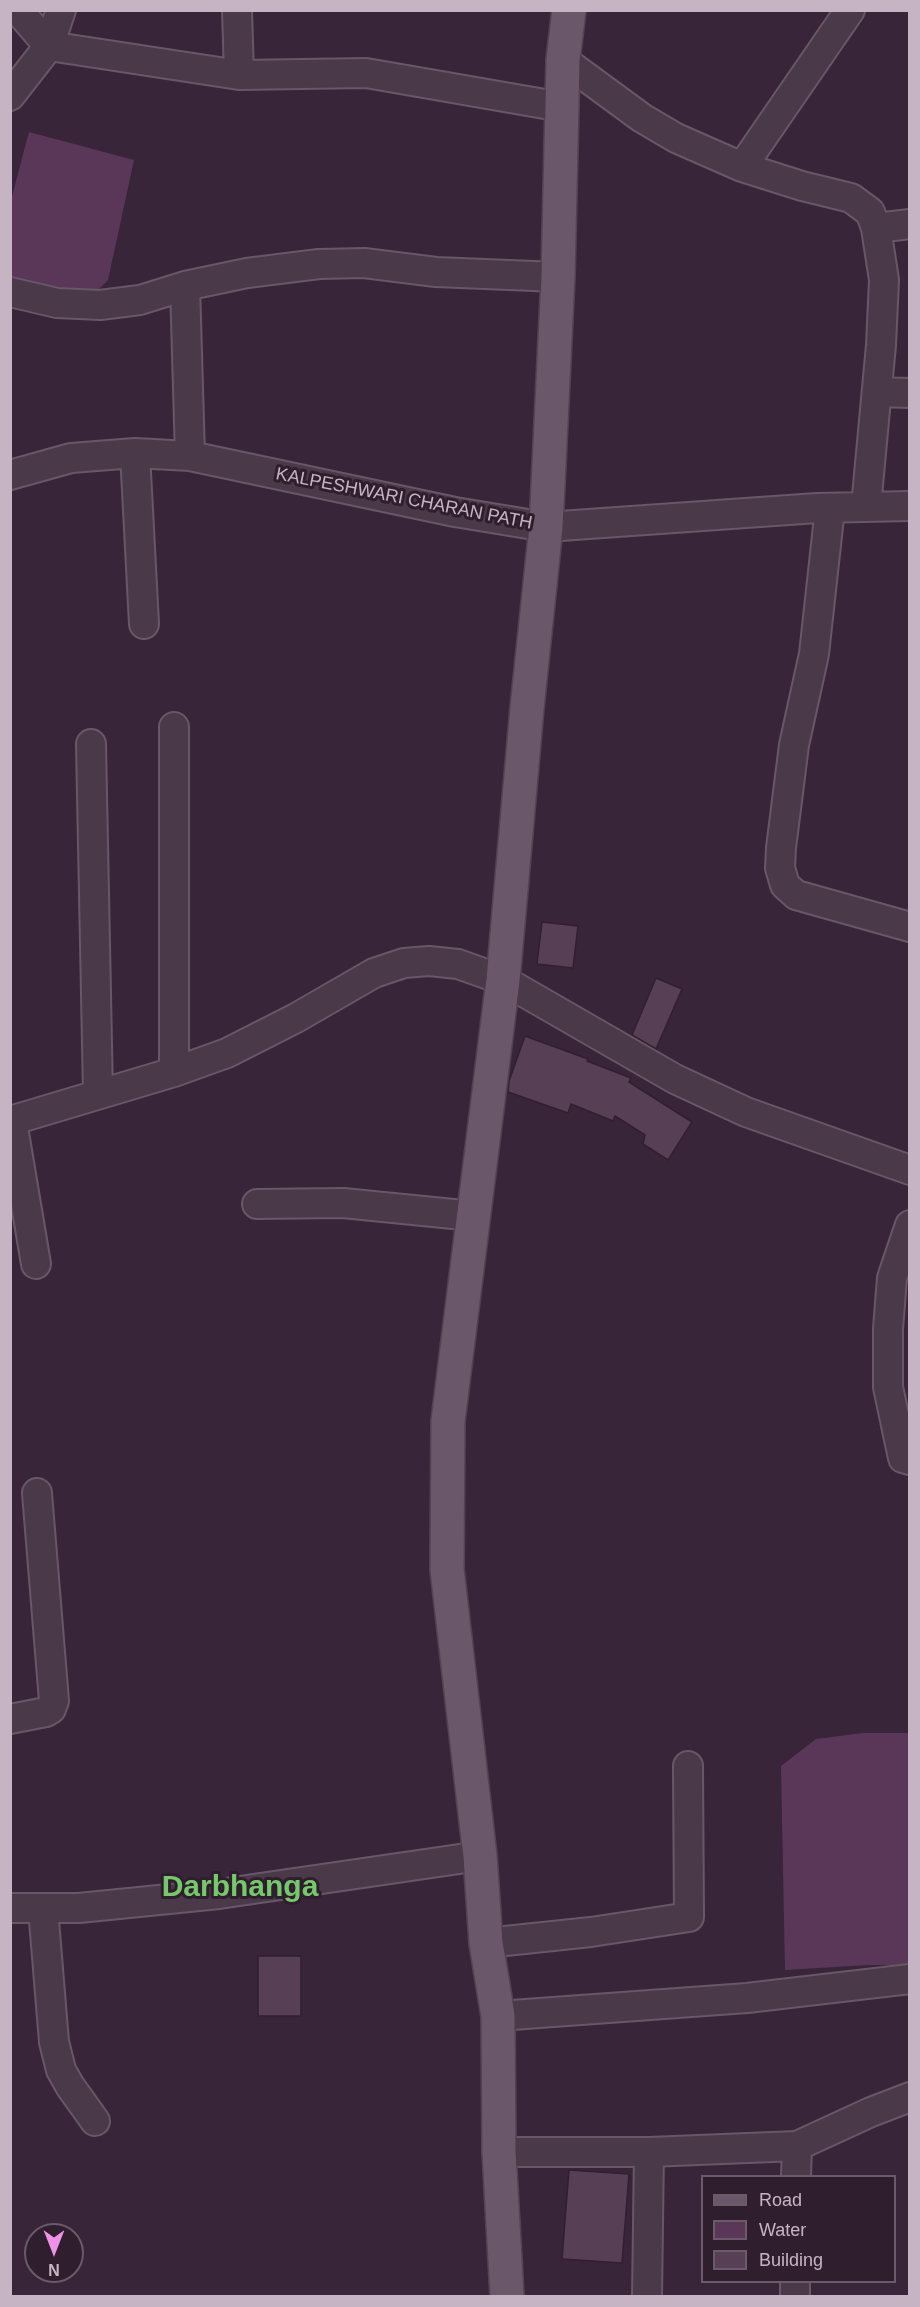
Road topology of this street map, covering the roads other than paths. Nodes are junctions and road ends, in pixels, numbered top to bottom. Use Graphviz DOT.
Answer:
graph roads {
  1 [pos="18,10"];
  2 [pos="237,10"];
  3 [pos="569,10"];
  4 [pos="850,10"];
  5 [pos="53,22"];
  6 [pos="563,60"];
  7 [pos="239,75"];
  8 [pos="10,96"];
  9 [pos="562,107"];
  10 [pos="742,167"];
  11 [pos="909,224"];
  12 [pos="876,228"];
  13 [pos="558,277"];
  14 [pos="185,286"];
  15 [pos="10,292"];
  16 [pos="877,392"];
  17 [pos="909,393"];
  18 [pos="135,453"];
  19 [pos="190,456"];
  20 [pos="10,475"];
  21 [pos="909,506"];
  22 [pos="866,507"];
  23 [pos="830,508"];
  24 [pos="546,527"];
  25 [pos="144,624"];
  26 [pos="174,727"];
  27 [pos="91,744"];
  28 [pos="909,927"];
  29 [pos="503,980"];
  30 [pos="174,1072"];
  31 [pos="98,1094"];
  32 [pos="11,1121"];
  33 [pos="909,1170"];
  34 [pos="257,1204"];
  35 [pos="472,1216"];
  36 [pos="909,1225"];
  37 [pos="36,1264"];
  38 [pos="909,1460"];
  39 [pos="37,1492"];
  40 [pos="10,1719"];
  41 [pos="688,1766"];
  42 [pos="480,1856"];
  43 [pos="10,1908"];
  44 [pos="43,1908"];
  45 [pos="486,1943"];
  46 [pos="909,1979"];
  47 [pos="498,2016"];
  48 [pos="909,2097"];
  49 [pos="95,2121"];
  50 [pos="797,2146"];
  51 [pos="499,2152"];
  52 [pos="649,2152"];
  53 [pos="796,2175"];
  54 [pos="507,2296"];
  55 [pos="647,2296"];
  1 -- 5 [label="street"];
  2 -- 7 [label="street"];
  3 -- 6 [label="main road"];
  4 -- 10 [label="street"];
  5 -- 7 [label="street"];
  5 -- 8 [label="street"];
  6 -- 9 [label="main road"];
  6 -- 10 [label="street"];
  7 -- 9 [label="street"];
  9 -- 13 [label="main road"];
  10 -- 12 [label="street"];
  11 -- 12 [label="street"];
  12 -- 16 [label="street"];
  13 -- 14 [label="street"];
  13 -- 24 [label="main road"];
  14 -- 15 [label="street"];
  14 -- 19 [label="street"];
  16 -- 17 [label="street"];
  16 -- 22 [label="street"];
  18 -- 19 [label="street, KALPESHWARI CHARAN PATH"];
  18 -- 20 [label="street, KALPESHWARI CHARAN PATH"];
  18 -- 25 [label="street"];
  19 -- 24 [label="street, KALPESHWARI CHARAN PATH"];
  21 -- 22 [label="street, KALPESHWARI CHARAN PATH"];
  22 -- 23 [label="street, KALPESHWARI CHARAN PATH"];
  23 -- 24 [label="street, KALPESHWARI CHARAN PATH"];
  23 -- 28 [label="street"];
  24 -- 29 [label="main road"];
  26 -- 30 [label="street"];
  27 -- 31 [label="street"];
  29 -- 30 [label="street"];
  29 -- 33 [label="street"];
  29 -- 35 [label="main road"];
  30 -- 31 [label="street"];
  31 -- 32 [label="street"];
  32 -- 37 [label="street"];
  34 -- 35 [label="street"];
  35 -- 42 [label="main road"];
  36 -- 38 [label="street"];
  39 -- 40 [label="street"];
  41 -- 45 [label="street"];
  42 -- 44 [label="street"];
  42 -- 45 [label="main road"];
  43 -- 44 [label="street"];
  44 -- 49 [label="street"];
  45 -- 47 [label="main road"];
  46 -- 47 [label="street"];
  47 -- 51 [label="main road"];
  48 -- 50 [label="street"];
  50 -- 52 [label="street"];
  50 -- 53 [label="street"];
  51 -- 52 [label="street"];
  51 -- 54 [label="main road"];
  52 -- 55 [label="street"];
}
